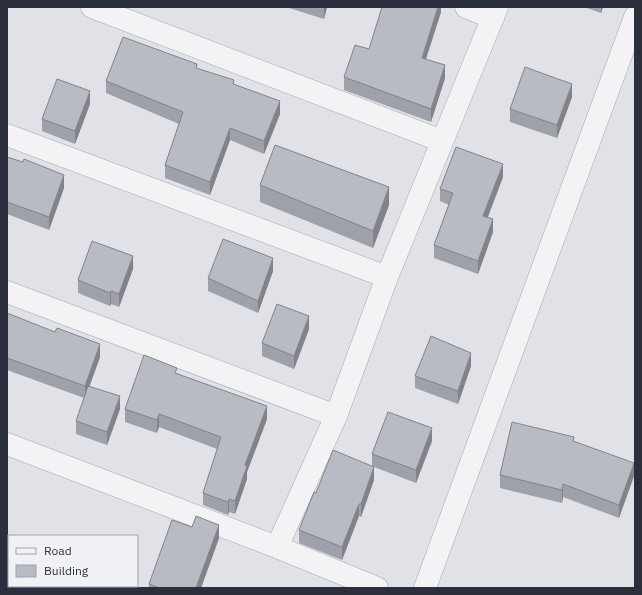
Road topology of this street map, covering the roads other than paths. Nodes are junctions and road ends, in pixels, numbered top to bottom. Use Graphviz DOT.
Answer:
graph roads {
  1 [pos="92,7"];
  2 [pos="466,7"];
  3 [pos="495,12"];
  4 [pos="635,17"];
  5 [pos="7,135"];
  6 [pos="442,141"];
  7 [pos="387,278"];
  8 [pos="7,292"];
  9 [pos="336,416"];
  10 [pos="7,444"];
  11 [pos="277,547"];
  12 [pos="377,588"];
  13 [pos="425,588"];
  1 -- 6 [label="street"];
  2 -- 3 [label="street"];
  3 -- 6 [label="street"];
  4 -- 13 [label="street"];
  5 -- 7 [label="street"];
  6 -- 7 [label="street"];
  7 -- 9 [label="street"];
  8 -- 9 [label="street"];
  9 -- 11 [label="street"];
  10 -- 11 [label="street"];
  11 -- 12 [label="street"];
}
